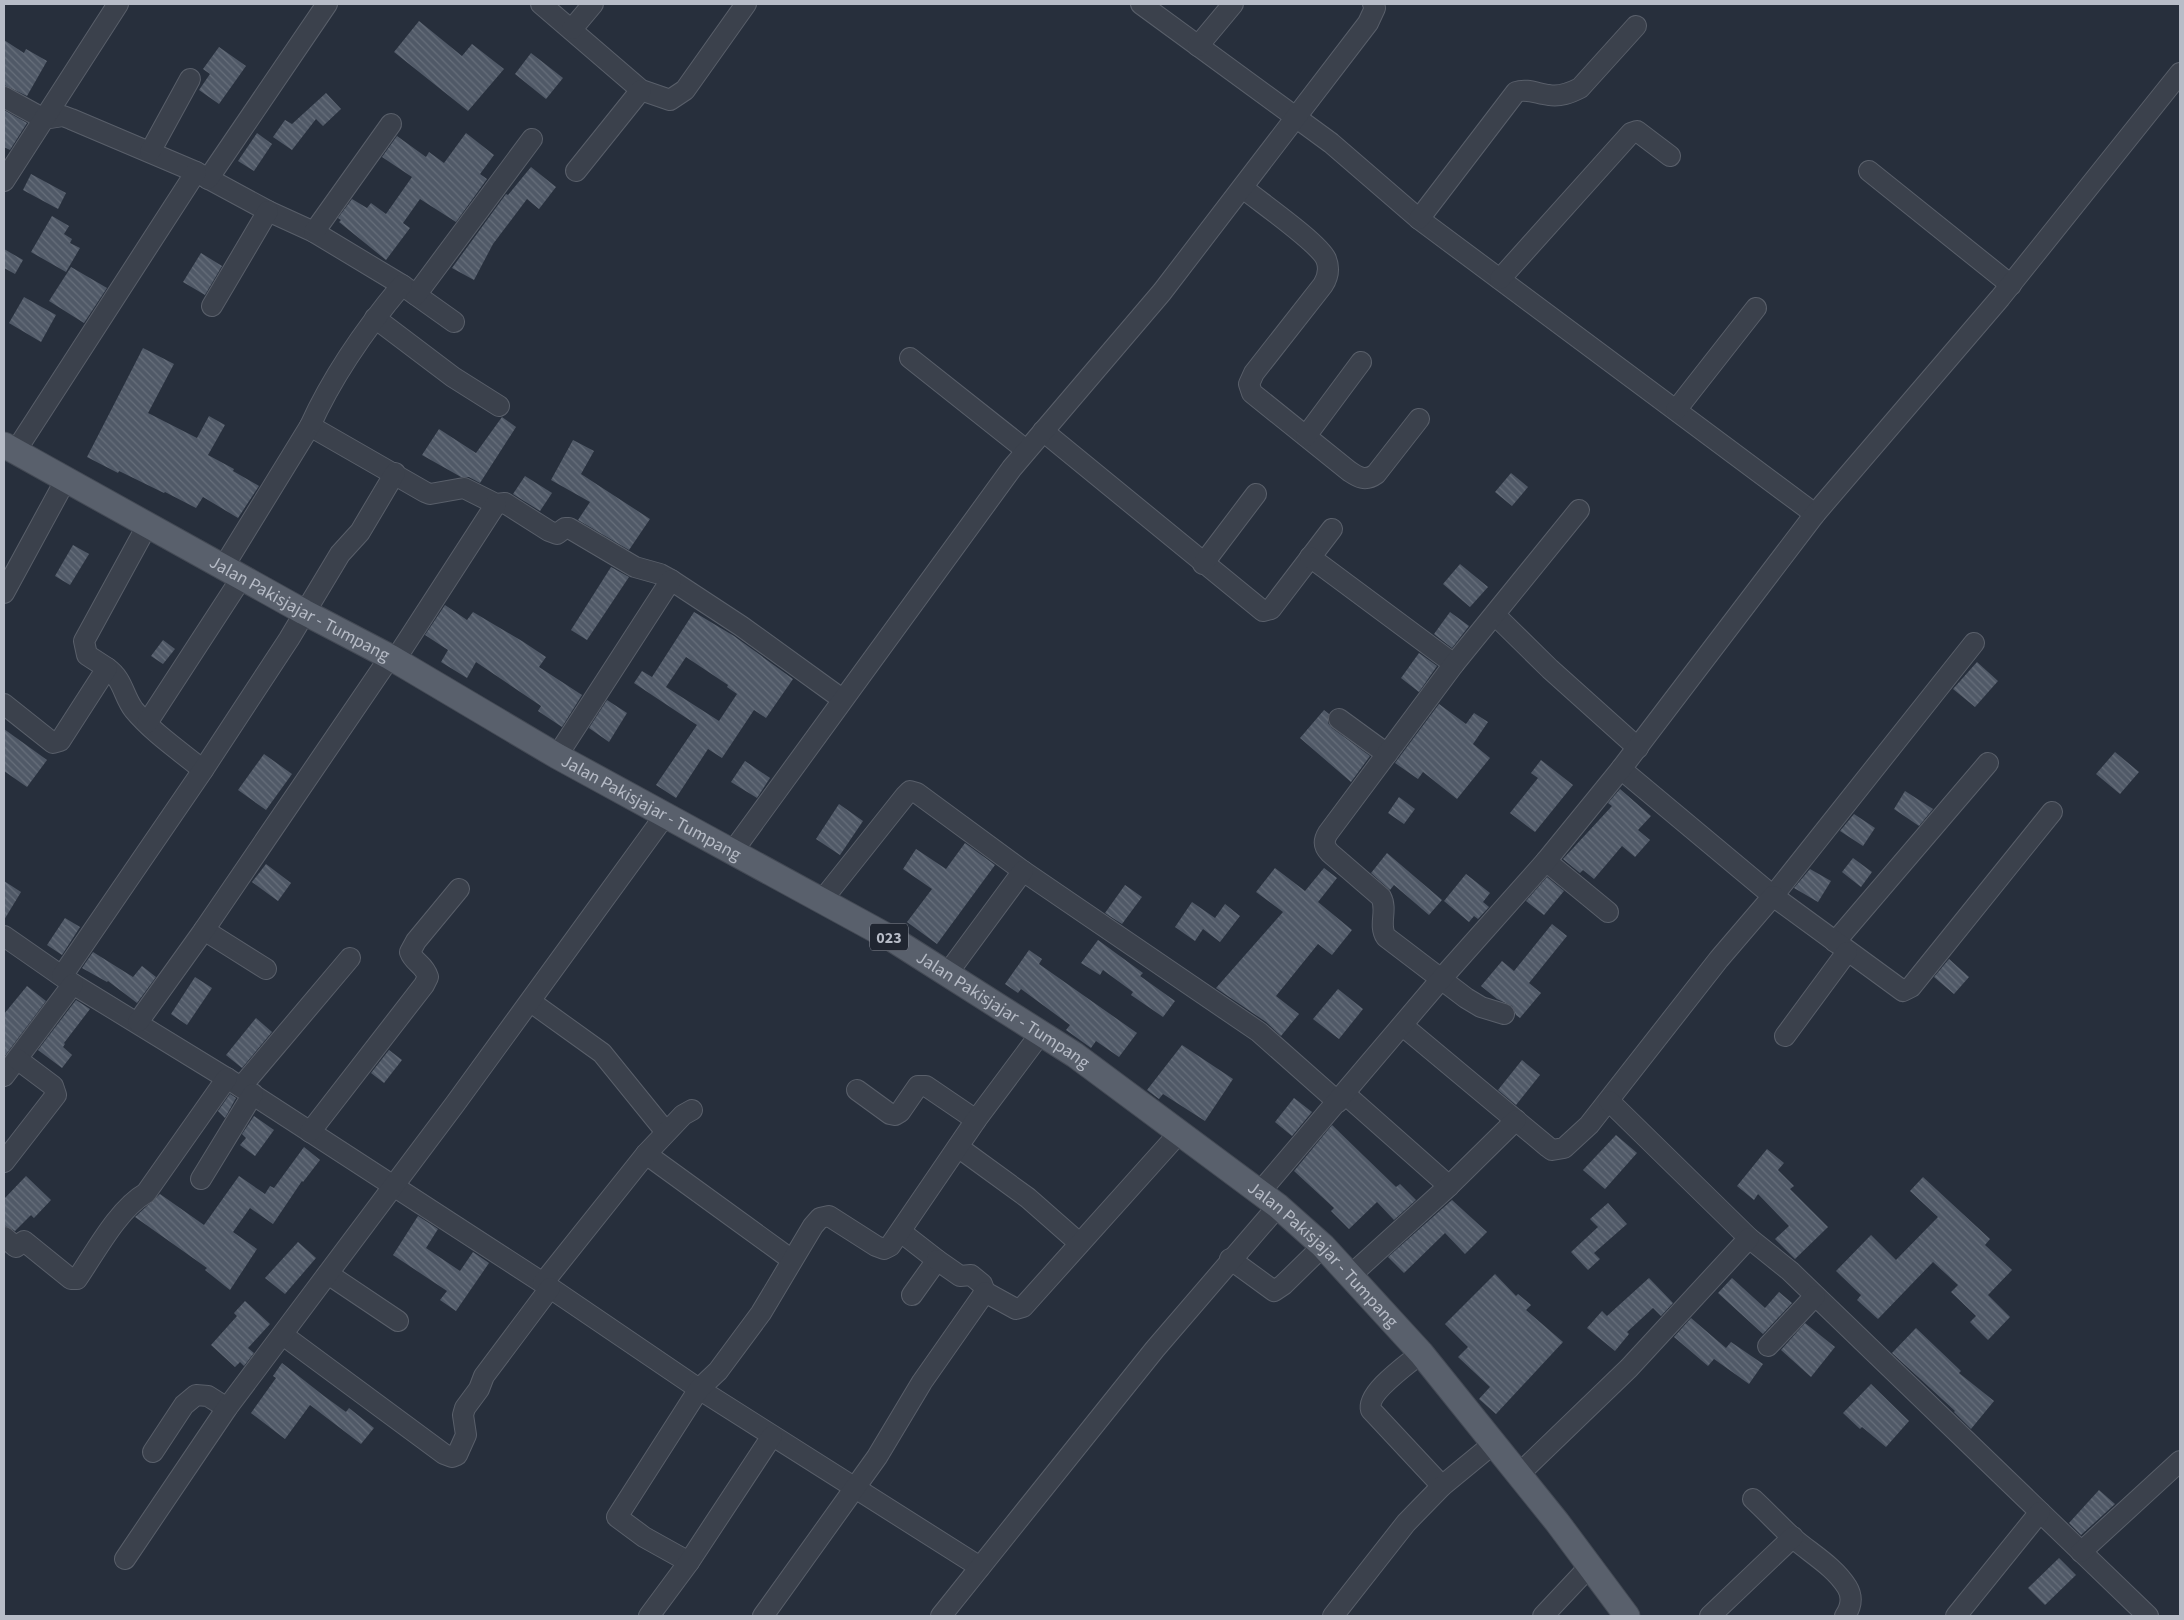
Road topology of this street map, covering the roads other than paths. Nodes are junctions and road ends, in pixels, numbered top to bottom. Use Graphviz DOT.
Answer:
graph roads {
  1 [pos="118,4"];
  2 [pos="327,4"];
  3 [pos="541,4"];
  4 [pos="593,4"];
  5 [pos="746,4"];
  6 [pos="1141,4"];
  7 [pos="1233,4"];
  8 [pos="1373,4"];
  9 [pos="1636,26"];
  10 [pos="572,29"];
  11 [pos="1198,46"];
  12 [pos="2180,73"];
  13 [pos="190,79"];
  14 [pos="641,90"];
  15 [pos="4,97"];
  16 [pos="1295,118"];
  17 [pos="44,119"];
  18 [pos="391,124"];
  19 [pos="532,139"];
  20 [pos="150,152"];
  21 [pos="1670,156"];
  22 [pos="576,171"];
  23 [pos="1869,171"];
  24 [pos="202,175"];
  25 [pos="4,181"];
  26 [pos="1243,188"];
  27 [pos="268,211"];
  28 [pos="1420,219"];
  29 [pos="314,232"];
  30 [pos="1500,279"];
  31 [pos="2011,285"];
  32 [pos="409,290"];
  33 [pos="212,306"];
  34 [pos="1756,308"];
  35 [pos="375,318"];
  36 [pos="454,322"];
  37 [pos="910,358"];
  38 [pos="1361,362"];
  39 [pos="499,406"];
  40 [pos="1676,410"];
  41 [pos="1419,419"];
  42 [pos="310,426"];
  43 [pos="1043,431"];
  44 [pos="1306,436"];
  45 [pos="7,448"];
  46 [pos="1026,450"];
  47 [pos="395,473"];
  48 [pos="66,479"];
  49 [pos="1256,494"];
  50 [pos="496,504"];
  51 [pos="1579,510"];
  52 [pos="1816,514"];
  53 [pos="148,524"];
  54 [pos="1332,529"];
  55 [pos="1310,557"];
  56 [pos="1203,564"];
  57 [pos="233,571"];
  58 [pos="671,580"];
  59 [pos="4,593"];
  60 [pos="304,612"];
  61 [pos="1494,615"];
  62 [pos="1974,643"];
  63 [pos="392,659"];
  64 [pos="1454,664"];
  65 [pos="107,668"];
  66 [pos="842,699"];
  67 [pos="4,704"];
  68 [pos="1339,719"];
  69 [pos="146,723"];
  70 [pos="1638,748"];
  71 [pos="1386,754"];
  72 [pos="557,756"];
  73 [pos="1988,763"];
  74 [pos="1621,769"];
  75 [pos="203,770"];
  76 [pos="2052,812"];
  77 [pos="666,814"];
  78 [pos="733,851"];
  79 [pos="1546,861"];
  80 [pos="1023,871"];
  81 [pos="459,889"];
  82 [pos="1773,896"];
  83 [pos="823,899"];
  84 [pos="1608,912"];
  85 [pos="204,930"];
  86 [pos="4,936"];
  87 [pos="1841,947"];
  88 [pos="350,958"];
  89 [pos="266,969"];
  90 [pos="947,974"];
  91 [pos="1442,978"];
  92 [pos="68,980"];
  93 [pos="531,1002"];
  94 [pos="1504,1014"];
  95 [pos="138,1022"];
  96 [pos="1403,1026"];
  97 [pos="1041,1033"];
  98 [pos="1785,1036"];
  99 [pos="17,1059"];
  100 [pos="4,1076"];
  101 [pos="240,1086"];
  102 [pos="857,1090"];
  103 [pos="1341,1098"];
  104 [pos="1609,1101"];
  105 [pos="692,1110"];
  106 [pos="976,1120"];
  107 [pos="1516,1120"];
  108 [pos="310,1132"];
  109 [pos="666,1132"];
  110 [pos="1180,1132"];
  111 [pos="958,1147"];
  112 [pos="646,1154"];
  113 [pos="4,1162"];
  114 [pos="201,1179"];
  115 [pos="393,1186"];
  116 [pos="1449,1186"];
  117 [pos="1269,1199"];
  118 [pos="901,1232"];
  119 [pos="4,1237"];
  120 [pos="1749,1238"];
  121 [pos="1078,1242"];
  122 [pos="1323,1246"];
  123 [pos="1230,1259"];
  124 [pos="792,1260"];
  125 [pos="937,1260"];
  126 [pos="328,1274"];
  127 [pos="1351,1275"];
  128 [pos="546,1286"];
  129 [pos="985,1292"];
  130 [pos="912,1296"];
  131 [pos="1816,1296"];
  132 [pos="398,1321"];
  133 [pos="283,1335"];
  134 [pos="1768,1346"];
  135 [pos="1421,1353"];
  136 [pos="699,1389"];
  137 [pos="227,1408"];
  138 [pos="772,1436"];
  139 [pos="1493,1444"];
  140 [pos="153,1452"];
  141 [pos="2180,1462"];
  142 [pos="1518,1475"];
  143 [pos="1442,1486"];
  144 [pos="855,1489"];
  145 [pos="1753,1499"];
  146 [pos="2040,1512"];
  147 [pos="1793,1538"];
  148 [pos="2081,1552"];
  149 [pos="125,1559"];
  150 [pos="689,1562"];
  151 [pos="980,1567"];
  152 [pos="1589,1567"];
  153 [pos="649,1616"];
  154 [pos="763,1616"];
  155 [pos="940,1616"];
  156 [pos="1333,1616"];
  157 [pos="1543,1616"];
  158 [pos="1627,1616"];
  159 [pos="1710,1616"];
  160 [pos="1845,1616"];
  161 [pos="1956,1616"];
  162 [pos="2148,1616"];
  1 -- 17 [label="street"];
  2 -- 24 [label="street"];
  3 -- 10 [label="street"];
  4 -- 10 [label="street"];
  5 -- 14 [label="street"];
  6 -- 11 [label="street"];
  7 -- 11 [label="street"];
  8 -- 16 [label="street"];
  9 -- 28 [label="street"];
  10 -- 14 [label="street"];
  11 -- 16 [label="street"];
  12 -- 31 [label="street"];
  13 -- 20 [label="street"];
  14 -- 22 [label="street"];
  15 -- 17 [label="street"];
  16 -- 26 [label="street"];
  16 -- 28 [label="street"];
  17 -- 20 [label="street"];
  17 -- 25 [label="street"];
  18 -- 29 [label="street"];
  19 -- 32 [label="street"];
  20 -- 24 [label="street"];
  21 -- 30 [label="street"];
  23 -- 31 [label="street"];
  24 -- 27 [label="street"];
  24 -- 45 [label="street"];
  26 -- 43 [label="street"];
  26 -- 44 [label="street"];
  27 -- 29 [label="street"];
  27 -- 33 [label="street"];
  28 -- 30 [label="street"];
  29 -- 32 [label="street"];
  30 -- 40 [label="street"];
  31 -- 52 [label="street"];
  32 -- 35 [label="street"];
  32 -- 36 [label="street"];
  34 -- 40 [label="street"];
  35 -- 39 [label="street"];
  35 -- 42 [label="street"];
  37 -- 46 [label="street"];
  38 -- 44 [label="street"];
  40 -- 52 [label="street"];
  41 -- 44 [label="street"];
  42 -- 47 [label="street"];
  42 -- 57 [label="street"];
  43 -- 46 [label="street"];
  43 -- 56 [label="street"];
  45 -- 48 [label="main road, Jalan Pakisjajar - Tumpang / 023"];
  46 -- 66 [label="street"];
  47 -- 50 [label="street"];
  47 -- 60 [label="street"];
  48 -- 53 [label="main road, Jalan Pakisjajar - Tumpang / 023"];
  48 -- 59 [label="street"];
  49 -- 56 [label="street"];
  50 -- 58 [label="street"];
  50 -- 63 [label="street"];
  51 -- 61 [label="street"];
  52 -- 70 [label="street"];
  53 -- 57 [label="main road, Jalan Pakisjajar - Tumpang / 023"];
  53 -- 65 [label="street"];
  54 -- 55 [label="street"];
  55 -- 56 [label="street"];
  55 -- 64 [label="street"];
  57 -- 60 [label="main road, Jalan Pakisjajar - Tumpang / 023"];
  57 -- 69 [label="street"];
  58 -- 66 [label="street"];
  58 -- 72 [label="street"];
  60 -- 63 [label="main road, Jalan Pakisjajar - Tumpang / 023"];
  60 -- 75 [label="street"];
  61 -- 64 [label="street"];
  61 -- 70 [label="street"];
  62 -- 82 [label="street"];
  63 -- 72 [label="main road, Jalan Pakisjajar - Tumpang / 023"];
  63 -- 85 [label="street"];
  64 -- 71 [label="street"];
  65 -- 67 [label="street"];
  65 -- 69 [label="street"];
  66 -- 78 [label="street"];
  68 -- 71 [label="street"];
  69 -- 75 [label="street"];
  70 -- 74 [label="street"];
  71 -- 91 [label="street"];
  72 -- 77 [label="main road, Jalan Pakisjajar - Tumpang / 023"];
  73 -- 87 [label="street"];
  74 -- 79 [label="street"];
  74 -- 82 [label="street"];
  75 -- 92 [label="street"];
  76 -- 87 [label="street"];
  77 -- 78 [label="main road, Jalan Pakisjajar - Tumpang / 023"];
  77 -- 93 [label="street"];
  78 -- 83 [label="main road, Jalan Pakisjajar - Tumpang / 023"];
  79 -- 84 [label="street"];
  79 -- 91 [label="street"];
  80 -- 83 [label="street"];
  80 -- 90 [label="street"];
  80 -- 103 [label="street"];
  81 -- 108 [label="street"];
  82 -- 87 [label="street"];
  82 -- 104 [label="street"];
  83 -- 90 [label="main road, Jalan Pakisjajar - Tumpang / 023"];
  85 -- 89 [label="street"];
  85 -- 95 [label="street"];
  86 -- 92 [label="street"];
  87 -- 98 [label="street"];
  88 -- 101 [label="street"];
  90 -- 97 [label="main road, Jalan Pakisjajar - Tumpang / 023"];
  91 -- 94 [label="street"];
  91 -- 96 [label="street"];
  92 -- 95 [label="street"];
  92 -- 99 [label="street"];
  93 -- 109 [label="street"];
  93 -- 115 [label="street"];
  95 -- 101 [label="street"];
  96 -- 103 [label="street"];
  96 -- 107 [label="street"];
  97 -- 106 [label="street"];
  97 -- 110 [label="main road, Jalan Pakisjajar - Tumpang / 023"];
  99 -- 100 [label="street"];
  99 -- 113 [label="street"];
  101 -- 108 [label="street"];
  101 -- 114 [label="street"];
  101 -- 119 [label="street"];
  102 -- 106 [label="street"];
  103 -- 116 [label="street"];
  103 -- 117 [label="street"];
  104 -- 107 [label="street"];
  104 -- 120 [label="street"];
  105 -- 109 [label="street"];
  106 -- 111 [label="street"];
  107 -- 116 [label="street"];
  108 -- 115 [label="street"];
  109 -- 112 [label="street"];
  110 -- 117 [label="main road, Jalan Pakisjajar - Tumpang / 023"];
  110 -- 121 [label="street"];
  111 -- 118 [label="street"];
  111 -- 121 [label="street"];
  112 -- 124 [label="street"];
  112 -- 128 [label="street"];
  115 -- 126 [label="street"];
  115 -- 128 [label="street"];
  116 -- 127 [label="street"];
  117 -- 122 [label="main road, Jalan Pakisjajar - Tumpang / 023"];
  117 -- 123 [label="street"];
  118 -- 124 [label="street"];
  118 -- 125 [label="street"];
  120 -- 131 [label="street"];
  120 -- 142 [label="street"];
  121 -- 129 [label="street"];
  122 -- 123 [label="street"];
  122 -- 127 [label="main road, Jalan Pakisjajar - Tumpang / 023"];
  123 -- 151 [label="street"];
  124 -- 136 [label="street"];
  125 -- 129 [label="street"];
  125 -- 130 [label="street"];
  126 -- 132 [label="street"];
  126 -- 133 [label="street"];
  127 -- 135 [label="main road, Jalan Pakisjajar - Tumpang / 023"];
  128 -- 133 [label="street"];
  128 -- 136 [label="street"];
  129 -- 144 [label="street"];
  131 -- 134 [label="street"];
  131 -- 146 [label="street"];
  133 -- 137 [label="street"];
  135 -- 139 [label="main road, Jalan Pakisjajar - Tumpang / 023"];
  135 -- 143 [label="street"];
  136 -- 138 [label="street"];
  136 -- 150 [label="street"];
  137 -- 140 [label="street"];
  137 -- 149 [label="street"];
  138 -- 144 [label="street"];
  138 -- 150 [label="street"];
  139 -- 142 [label="main road, Jalan Pakisjajar - Tumpang / 023"];
  139 -- 143 [label="street"];
  141 -- 148 [label="street"];
  142 -- 152 [label="main road, Jalan Pakisjajar - Tumpang / 023"];
  143 -- 156 [label="street"];
  144 -- 151 [label="street"];
  144 -- 154 [label="street"];
  145 -- 147 [label="street"];
  146 -- 148 [label="street"];
  146 -- 161 [label="street"];
  147 -- 159 [label="street"];
  147 -- 160 [label="street"];
  148 -- 162 [label="street"];
  150 -- 153 [label="street"];
  151 -- 155 [label="street"];
  152 -- 157 [label="street"];
  152 -- 158 [label="main road, Jalan Pakisjajar - Tumpang / 023"];
}
